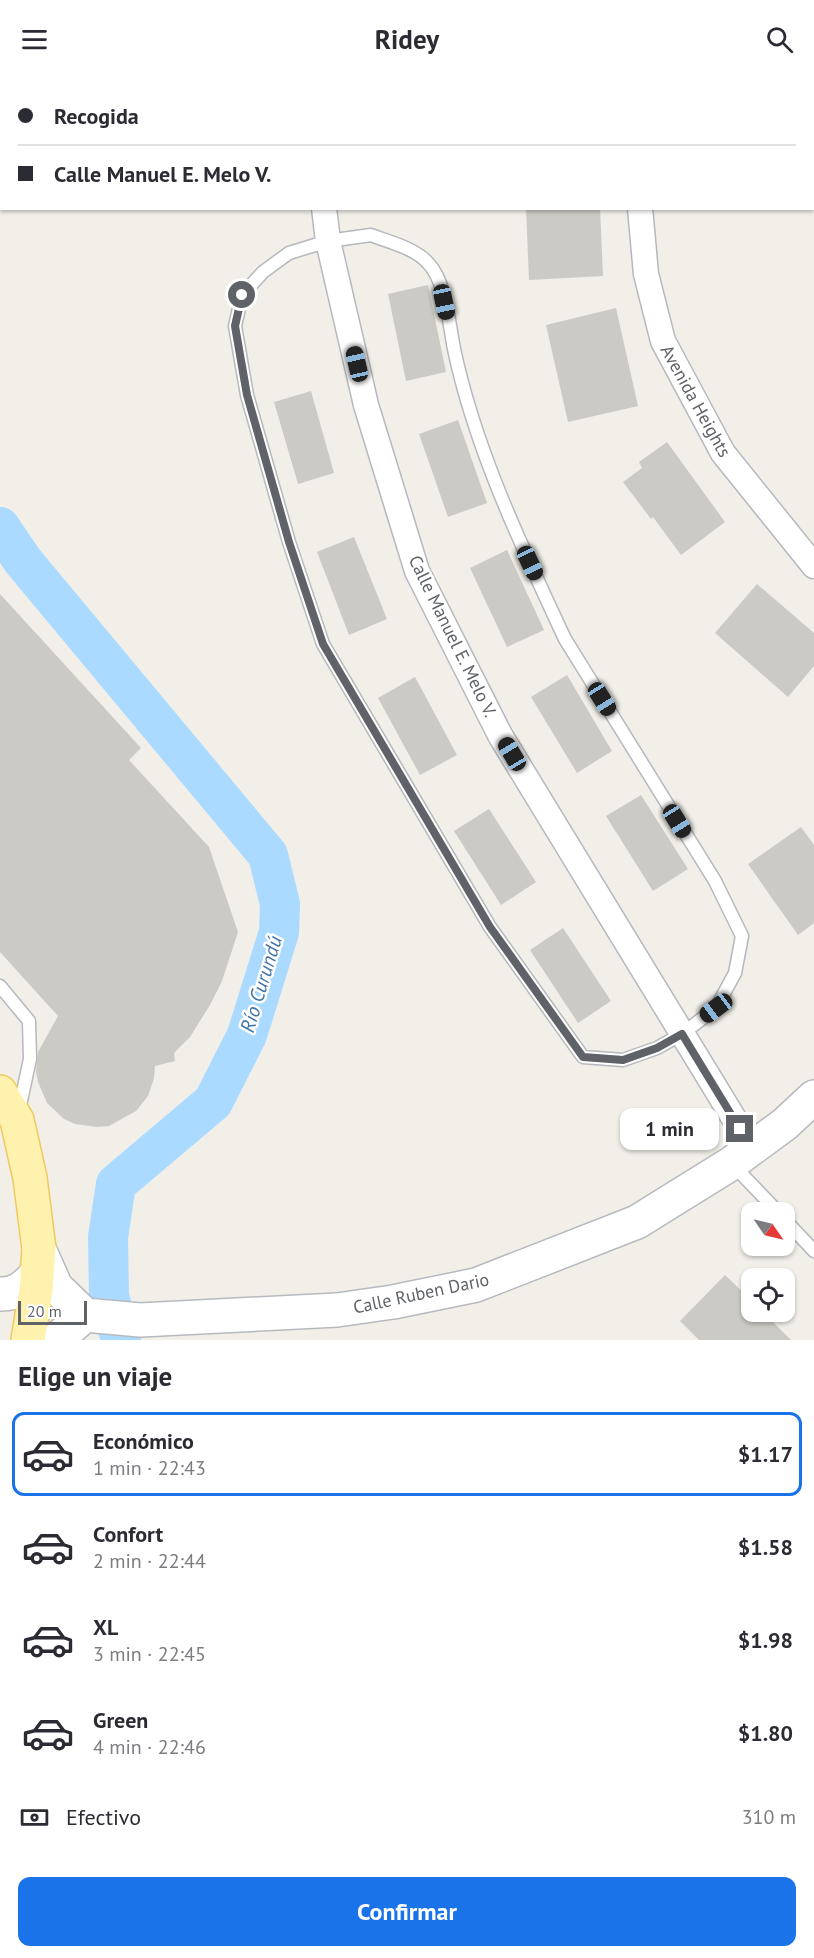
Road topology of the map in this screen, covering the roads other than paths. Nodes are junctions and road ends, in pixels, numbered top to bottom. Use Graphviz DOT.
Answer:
graph roads {
  1 [pos="324,210"];
  2 [pos="640,210"];
  3 [pos="328,241"];
  4 [pos="814,566"];
  5 [pos="0,986"];
  6 [pos="682,1034"];
  7 [pos="0,1092"];
  8 [pos="814,1097"];
  9 [pos="16,1120"];
  10 [pos="742,1155"];
  11 [pos="771,1202"];
  12 [pos="795,1231"];
  13 [pos="814,1251"];
  14 [pos="38,1262"];
  15 [pos="0,1294"];
  16 [pos="0,1306"];
  17 [pos="89,1316"];
  18 [pos="38,1338"];
  1 -- 3 [label="street, Calle Manuel E. Melo V."];
  2 -- 4 [label="street, Avenida Heights"];
  3 -- 6 [label="street, Calle Manuel E. Melo V."];
  3 -- 6 [label="lane"];
  3 -- 6 [label="lane"];
  5 -- 9 [label="lane"];
  6 -- 10 [label="street, Calle Manuel E. Melo V."];
  7 -- 9 [label="main road"];
  8 -- 10 [label="street, Calle Ruben Dario"];
  9 -- 14 [label="main road"];
  10 -- 11 [label="lane"];
  10 -- 17 [label="street, Calle Ruben Dario"];
  12 -- 13 [label="lane"];
  14 -- 15 [label="street"];
  14 -- 17 [label="street"];
  14 -- 18 [label="main road"];
  16 -- 18 [label="street"];
  17 -- 18 [label="street"];
}
